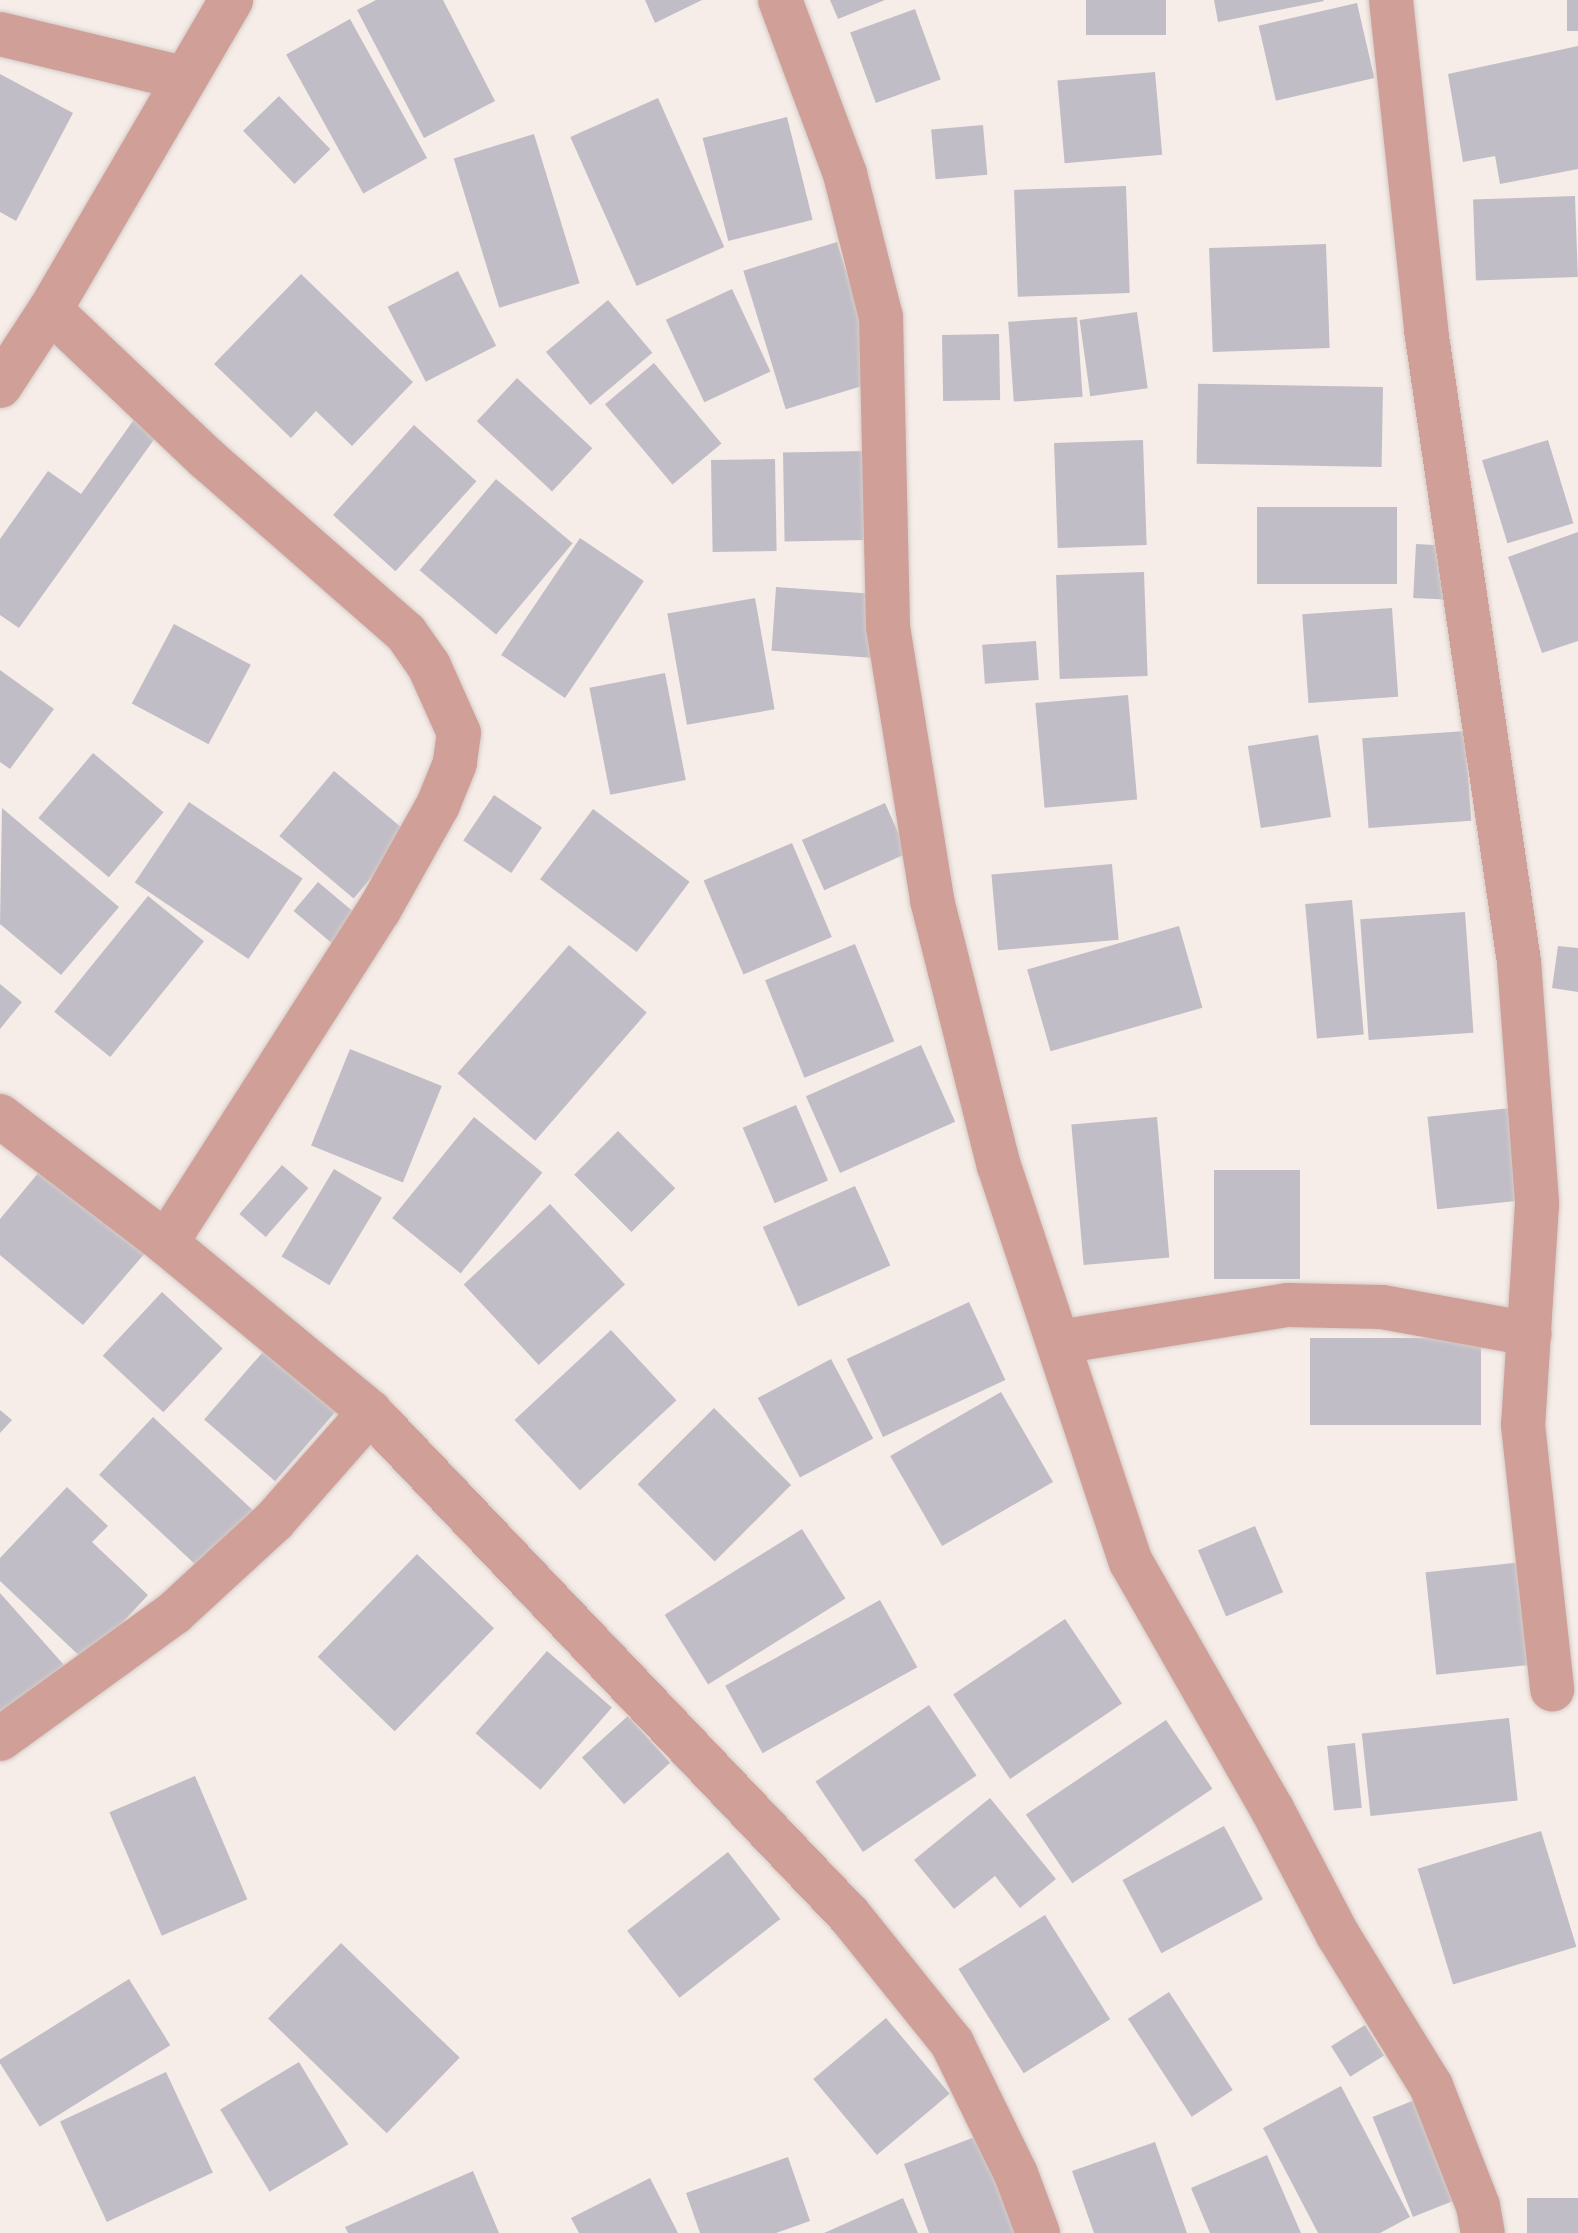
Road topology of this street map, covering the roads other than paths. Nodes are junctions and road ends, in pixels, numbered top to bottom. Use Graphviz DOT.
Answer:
graph roads {
  1 [pos="231,0"];
  2 [pos="780,0"];
  3 [pos="1391,0"];
  4 [pos="0,34"];
  5 [pos="183,78"];
  6 [pos="50,310"];
  7 [pos="0,386"];
  8 [pos="0,1116"];
  9 [pos="166,1243"];
  10 [pos="1530,1334"];
  11 [pos="1059,1342"];
  12 [pos="370,1412"];
  13 [pos="1552,1689"];
  14 [pos="0,1739"];
  15 [pos="1038,2233"];
  16 [pos="1483,2233"];
  1 -- 5 [label="street"];
  2 -- 11 [label="street"];
  3 -- 10 [label="street"];
  4 -- 5 [label="street"];
  5 -- 6 [label="street"];
  6 -- 7 [label="street"];
  6 -- 9 [label="street"];
  8 -- 9 [label="street"];
  9 -- 12 [label="street"];
  10 -- 11 [label="street"];
  10 -- 13 [label="street"];
  11 -- 16 [label="street"];
  12 -- 14 [label="street"];
  12 -- 15 [label="street"];
}
